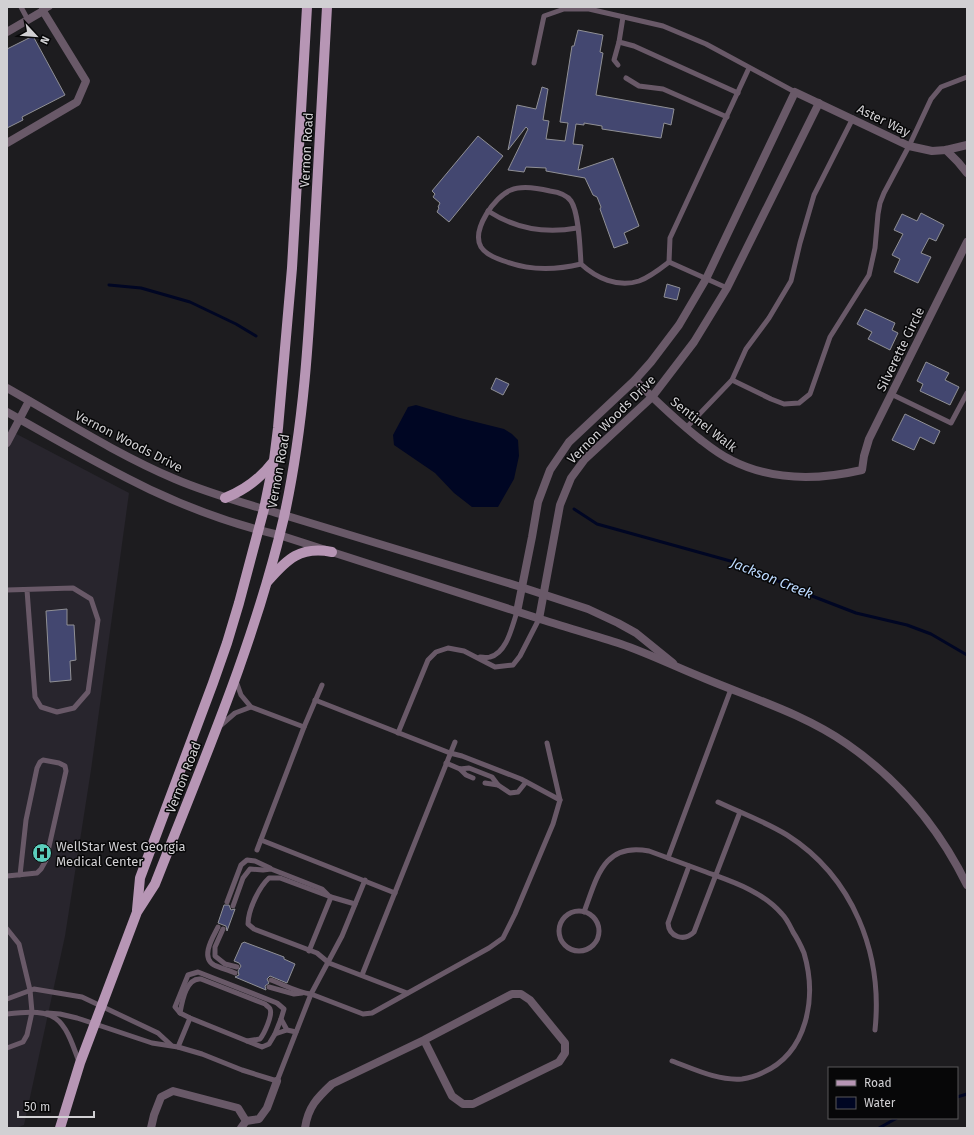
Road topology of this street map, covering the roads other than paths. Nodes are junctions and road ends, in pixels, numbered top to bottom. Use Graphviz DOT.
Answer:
graph roads {
  1 [pos="21,7"];
  2 [pos="307,7"];
  3 [pos="327,7"];
  4 [pos="45,8"];
  5 [pos="623,16"];
  6 [pos="28,20"];
  7 [pos="7,32"];
  8 [pos="619,42"];
  9 [pos="534,63"];
  10 [pos="618,65"];
  11 [pos="749,68"];
  12 [pos="967,77"];
  13 [pos="626,78"];
  14 [pos="795,92"];
  15 [pos="738,93"];
  16 [pos="819,103"];
  17 [pos="727,117"];
  18 [pos="853,118"];
  19 [pos="7,143"];
  20 [pos="967,145"];
  21 [pos="909,146"];
  22 [pos="946,150"];
  23 [pos="967,173"];
  24 [pos="488,211"];
  25 [pos="577,228"];
  26 [pos="967,242"];
  27 [pos="669,262"];
  28 [pos="581,264"];
  29 [pos="706,279"];
  30 [pos="727,288"];
  31 [pos="635,380"];
  32 [pos="732,380"];
  33 [pos="7,388"];
  34 [pos="967,393"];
  35 [pos="891,394"];
  36 [pos="652,397"];
  37 [pos="29,400"];
  38 [pos="7,412"];
  39 [pos="19,419"];
  40 [pos="686,428"];
  41 [pos="7,443"];
  42 [pos="274,460"];
  43 [pos="862,470"];
  44 [pos="225,498"];
  45 [pos="264,509"];
  46 [pos="284,516"];
  47 [pos="258,530"];
  48 [pos="279,535"];
  49 [pos="332,552"];
  50 [pos="266,584"];
  51 [pos="522,587"];
  52 [pos="7,590"];
  53 [pos="27,590"];
  54 [pos="544,595"];
  55 [pos="517,612"];
  56 [pos="539,619"];
  57 [pos="479,657"];
  58 [pos="681,669"];
  59 [pos="235,679"];
  60 [pos="322,685"];
  61 [pos="731,689"];
  62 [pos="315,700"];
  63 [pos="252,707"];
  64 [pos="304,727"];
  65 [pos="216,729"];
  66 [pos="398,733"];
  67 [pos="455,742"];
  68 [pos="547,743"];
  69 [pos="450,754"];
  70 [pos="446,764"];
  71 [pos="460,769"];
  72 [pos="473,778"];
  73 [pos="526,782"];
  74 [pos="486,783"];
  75 [pos="498,785"];
  76 [pos="560,800"];
  77 [pos="718,802"];
  78 [pos="740,812"];
  79 [pos="261,840"];
  80 [pos="257,850"];
  81 [pos="668,858"];
  82 [pos="689,866"];
  83 [pos="271,869"];
  84 [pos="20,875"];
  85 [pos="7,876"];
  86 [pos="715,876"];
  87 [pos="365,880"];
  88 [pos="967,885"];
  89 [pos="395,892"];
  90 [pos="331,897"];
  91 [pos="227,902"];
  92 [pos="355,904"];
  93 [pos="233,906"];
  94 [pos="136,912"];
  95 [pos="584,912"];
  96 [pos="218,927"];
  97 [pos="7,928"];
  98 [pos="223,929"];
  99 [pos="309,951"];
  100 [pos="329,963"];
  101 [pos="238,967"];
  102 [pos="235,973"];
  103 [pos="362,975"];
  104 [pos="271,980"];
  105 [pos="269,987"];
  106 [pos="30,990"];
  107 [pos="303,993"];
  108 [pos="407,993"];
  109 [pos="312,994"];
  110 [pos="7,999"];
  111 [pos="101,1005"];
  112 [pos="32,1012"];
  113 [pos="47,1013"];
  114 [pos="180,1013"];
  115 [pos="7,1014"];
  116 [pos="190,1018"];
  117 [pos="281,1019"];
  118 [pos="94,1024"];
  119 [pos="287,1030"];
  120 [pos="876,1030"];
  121 [pos="296,1032"];
  122 [pos="275,1034"];
  123 [pos="424,1040"];
  124 [pos="246,1041"];
  125 [pos="171,1045"];
  126 [pos="178,1047"];
  127 [pos="7,1048"];
  128 [pos="672,1061"];
  129 [pos="80,1063"];
  130 [pos="277,1081"];
  131 [pos="244,1125"];
  132 [pos="60,1128"];
  133 [pos="151,1128"];
  134 [pos="305,1128"];
  1 -- 6 [label="lane"];
  2 -- 42 [label="main road, Vernon Road"];
  3 -- 46 [label="main road, Vernon Road"];
  4 -- 6 [label="street"];
  4 -- 19 [label="street"];
  5 -- 8 [label="lane"];
  5 -- 9 [label="lane"];
  5 -- 11 [label="lane"];
  6 -- 7 [label="street"];
  8 -- 10 [label="lane"];
  8 -- 15 [label="lane"];
  11 -- 14 [label="lane"];
  11 -- 15 [label="lane"];
  12 -- 21 [label="lane"];
  13 -- 17 [label="lane"];
  14 -- 16 [label="street, Aster Way"];
  14 -- 29 [label="street, Vernon Woods Drive"];
  15 -- 17 [label="lane"];
  16 -- 18 [label="street, Aster Way"];
  16 -- 30 [label="street, Vernon Woods Drive"];
  17 -- 27 [label="lane"];
  18 -- 21 [label="street, Aster Way"];
  18 -- 32 [label="lane"];
  20 -- 22 [label="street, Aster Way"];
  21 -- 22 [label="street, Aster Way"];
  21 -- 32 [label="lane"];
  22 -- 23 [label="street"];
  24 -- 25 [label="lane"];
  24 -- 25 [label="lane"];
  24 -- 28 [label="lane"];
  25 -- 28 [label="lane"];
  26 -- 35 [label="street, Silverette Circle"];
  27 -- 28 [label="lane"];
  27 -- 29 [label="lane"];
  29 -- 30 [label="lane"];
  29 -- 31 [label="street, Vernon Woods Drive"];
  30 -- 36 [label="street, Vernon Woods Drive"];
  31 -- 36 [label="street, Sentinel Walk"];
  31 -- 51 [label="street, Vernon Woods Drive"];
  32 -- 40 [label="lane"];
  33 -- 37 [label="street, Vernon Woods Drive"];
  34 -- 35 [label="lane"];
  35 -- 43 [label="street, Silverette Circle"];
  36 -- 40 [label="street, Sentinel Walk"];
  36 -- 54 [label="street, Vernon Woods Drive"];
  37 -- 39 [label="street"];
  37 -- 44 [label="street, Vernon Woods Drive"];
  38 -- 39 [label="street"];
  39 -- 41 [label="street"];
  39 -- 47 [label="street"];
  40 -- 43 [label="street, Sentinel Walk"];
  42 -- 44 [label="main road"];
  42 -- 45 [label="main road, Vernon Road"];
  44 -- 45 [label="street, Vernon Woods Drive"];
  45 -- 46 [label="street, Vernon Woods Drive"];
  45 -- 47 [label="main road, Vernon Road"];
  46 -- 48 [label="main road, Vernon Road"];
  46 -- 51 [label="street, Vernon Woods Drive"];
  47 -- 48 [label="street"];
  47 -- 94 [label="main road, Vernon Road"];
  48 -- 49 [label="street"];
  48 -- 50 [label="main road, Vernon Road"];
  49 -- 50 [label="main road"];
  49 -- 55 [label="street"];
  50 -- 59 [label="main road, Vernon Road"];
  51 -- 54 [label="street"];
  51 -- 55 [label="street, Vernon Woods Drive"];
  52 -- 53 [label="lane"];
  53 -- 53 [label="lane"];
  54 -- 56 [label="street, Vernon Woods Drive"];
  54 -- 58 [label="street"];
  55 -- 56 [label="street"];
  55 -- 57 [label="lane"];
  56 -- 57 [label="lane"];
  56 -- 58 [label="street"];
  57 -- 66 [label="lane"];
  58 -- 61 [label="street"];
  59 -- 63 [label="lane"];
  59 -- 65 [label="main road, Vernon Road"];
  60 -- 62 [label="lane"];
  61 -- 81 [label="lane"];
  61 -- 88 [label="street"];
  62 -- 64 [label="lane"];
  62 -- 66 [label="lane"];
  63 -- 64 [label="lane"];
  63 -- 65 [label="lane"];
  64 -- 79 [label="lane"];
  65 -- 94 [label="main road, Vernon Road"];
  66 -- 69 [label="lane"];
  67 -- 69 [label="lane"];
  68 -- 76 [label="lane"];
  69 -- 70 [label="lane"];
  69 -- 73 [label="lane"];
  70 -- 71 [label="lane"];
  70 -- 89 [label="lane"];
  71 -- 72 [label="lane"];
  71 -- 75 [label="lane"];
  73 -- 75 [label="lane"];
  73 -- 76 [label="lane"];
  74 -- 75 [label="lane"];
  76 -- 108 [label="lane"];
  77 -- 78 [label="lane"];
  78 -- 86 [label="lane"];
  78 -- 120 [label="lane"];
  79 -- 80 [label="lane"];
  79 -- 87 [label="lane"];
  81 -- 82 [label="lane"];
  81 -- 95 [label="lane"];
  82 -- 86 [label="lane"];
  82 -- 86 [label="lane"];
  83 -- 90 [label="lane"];
  83 -- 91 [label="lane"];
  83 -- 93 [label="lane"];
  84 -- 84 [label="lane"];
  84 -- 85 [label="lane"];
  86 -- 128 [label="lane"];
  87 -- 89 [label="lane"];
  87 -- 92 [label="lane"];
  89 -- 103 [label="lane"];
  90 -- 92 [label="lane"];
  90 -- 99 [label="lane"];
  90 -- 99 [label="lane"];
  92 -- 100 [label="lane"];
  94 -- 111 [label="main road, Vernon Road"];
  95 -- 95 [label="lane"];
  96 -- 102 [label="lane"];
  97 -- 106 [label="lane"];
  98 -- 101 [label="lane"];
  99 -- 100 [label="lane"];
  100 -- 103 [label="lane"];
  100 -- 109 [label="lane"];
  103 -- 108 [label="lane"];
  104 -- 107 [label="lane"];
  105 -- 107 [label="lane"];
  106 -- 110 [label="lane"];
  106 -- 111 [label="lane"];
  106 -- 112 [label="lane"];
  107 -- 109 [label="lane"];
  108 -- 109 [label="lane"];
  109 -- 121 [label="lane"];
  111 -- 118 [label="main road, Vernon Road"];
  111 -- 125 [label="lane"];
  112 -- 113 [label="lane"];
  112 -- 115 [label="lane"];
  112 -- 127 [label="lane"];
  113 -- 118 [label="lane"];
  113 -- 129 [label="lane"];
  114 -- 116 [label="lane"];
  114 -- 117 [label="lane"];
  114 -- 124 [label="lane"];
  116 -- 124 [label="lane"];
  116 -- 126 [label="lane"];
  117 -- 119 [label="lane"];
  117 -- 122 [label="lane"];
  118 -- 125 [label="lane"];
  118 -- 129 [label="main road, Vernon Road"];
  119 -- 121 [label="lane"];
  119 -- 122 [label="lane"];
  121 -- 130 [label="lane"];
  122 -- 124 [label="lane"];
  123 -- 123 [label="street"];
  123 -- 134 [label="street"];
  125 -- 126 [label="lane"];
  126 -- 130 [label="lane"];
  129 -- 132 [label="main road, Vernon Road"];
  130 -- 131 [label="street"];
  131 -- 133 [label="street"];
}
